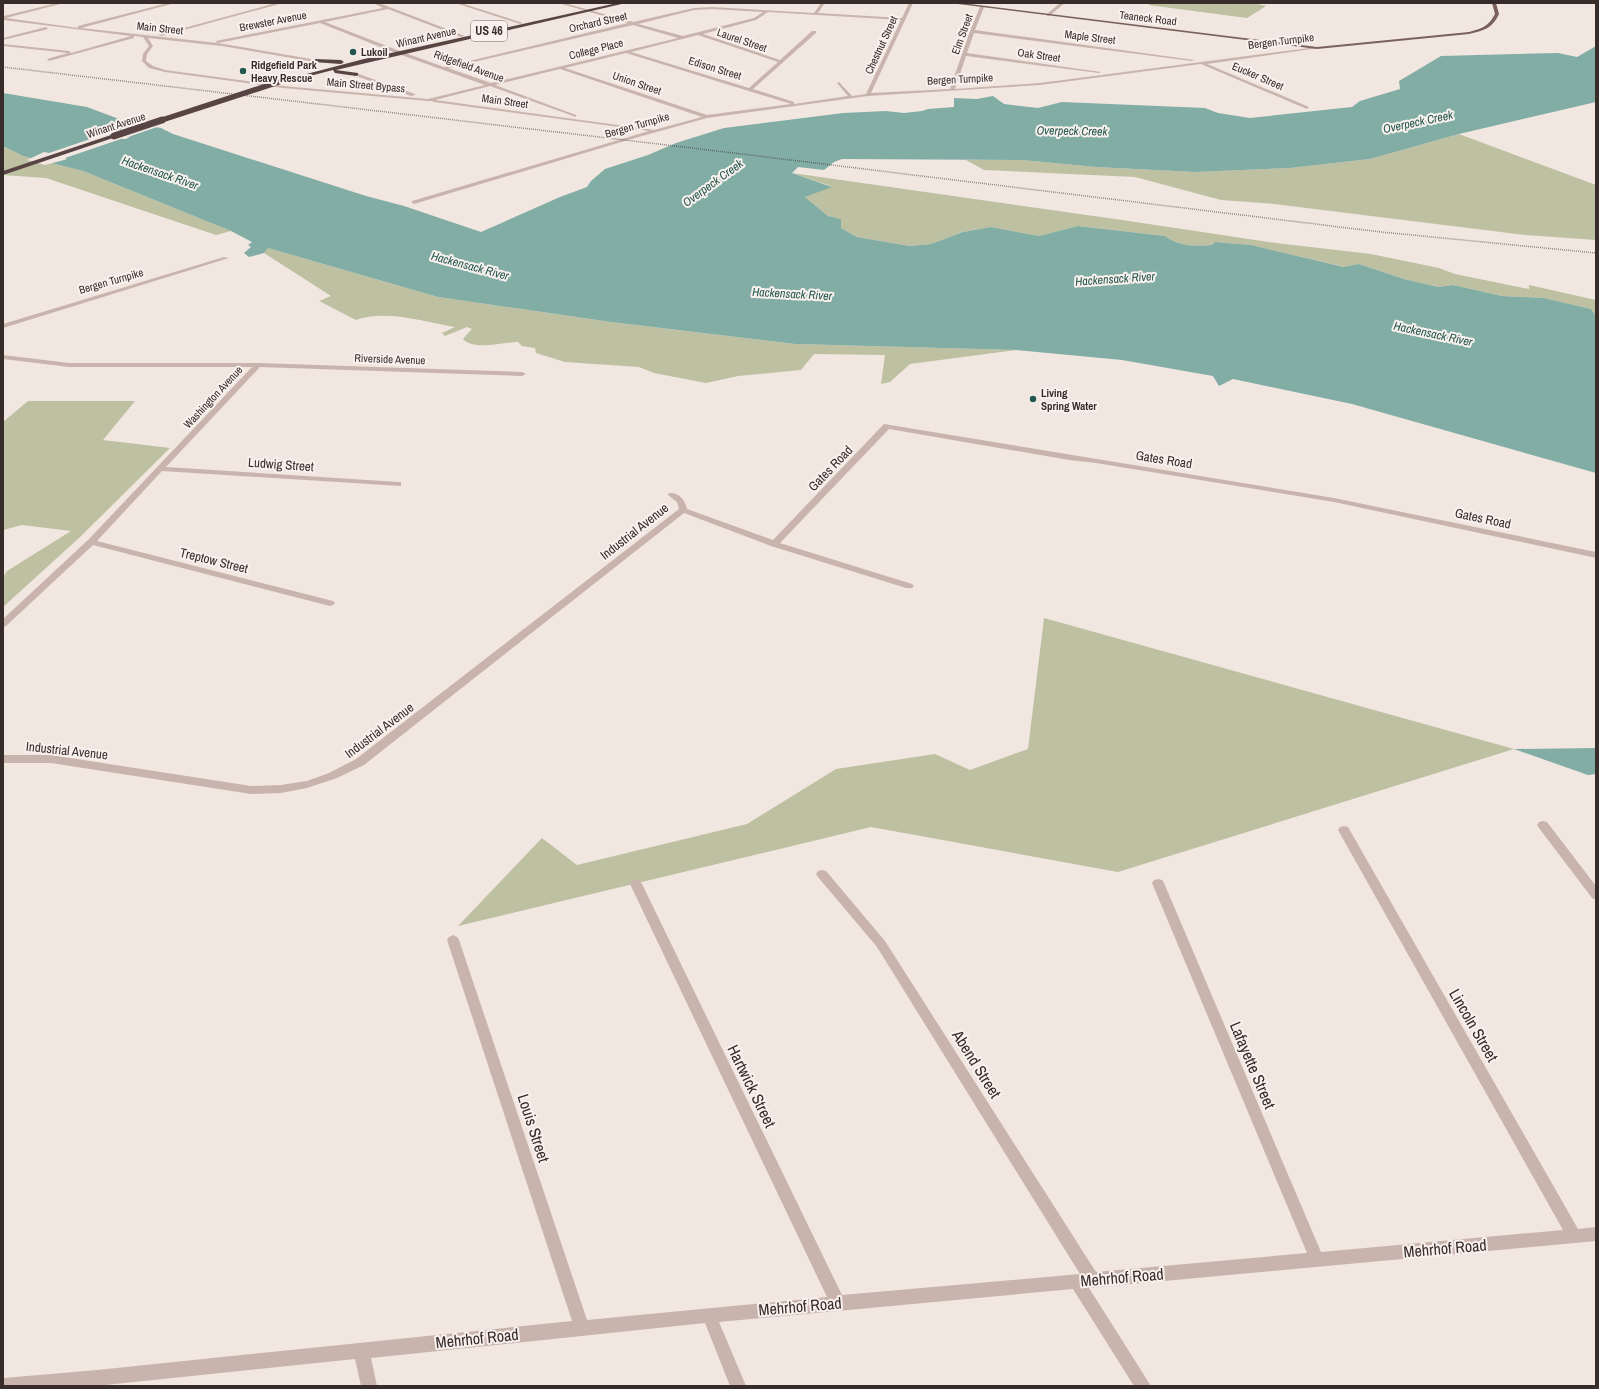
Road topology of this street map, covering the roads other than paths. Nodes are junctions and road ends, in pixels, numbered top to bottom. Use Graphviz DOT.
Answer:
graph roads {
  1 [pos="62,3"];
  2 [pos="173,3"];
  3 [pos="281,3"];
  4 [pos="375,3"];
  5 [pos="457,3"];
  6 [pos="560,3"];
  7 [pos="613,3"];
  8 [pos="624,3"];
  9 [pos="823,3"];
  10 [pos="911,3"];
  11 [pos="952,3"];
  12 [pos="1063,3"];
  13 [pos="1494,3"];
  14 [pos="982,7"];
  15 [pos="387,8"];
  16 [pos="586,10"];
  17 [pos="767,11"];
  18 [pos="815,14"];
  19 [pos="1048,15"];
  20 [pos="3,18"];
  21 [pos="903,19"];
  22 [pos="320,21"];
  23 [pos="521,23"];
  24 [pos="631,23"];
  25 [pos="52,26"];
  26 [pos="74,28"];
  27 [pos="972,31"];
  28 [pos="814,32"];
  29 [pos="698,34"];
  30 [pos="138,35"];
  31 [pos="144,36"];
  32 [pos="463,36"];
  33 [pos="154,37"];
  34 [pos="683,38"];
  35 [pos="3,39"];
  36 [pos="192,41"];
  37 [pos="210,43"];
  38 [pos="3,45"];
  39 [pos="162,45"];
  40 [pos="156,46"];
  41 [pos="1317,48"];
  42 [pos="150,49"];
  43 [pos="397,52"];
  44 [pos="627,52"];
  45 [pos="75,53"];
  46 [pos="964,54"];
  47 [pos="49,60"];
  48 [pos="315,61"];
  49 [pos="352,61"];
  50 [pos="364,61"];
  51 [pos="781,62"];
  52 [pos="1204,62"];
  53 [pos="444,68"];
  54 [pos="561,68"];
  55 [pos="310,71"];
  56 [pos="316,73"];
  57 [pos="356,74"];
  58 [pos="1112,74"];
  59 [pos="280,82"];
  60 [pos="839,83"];
  61 [pos="491,84"];
  62 [pos="385,85"];
  63 [pos="750,90"];
  64 [pos="952,90"];
  65 [pos="364,94"];
  66 [pos="868,95"];
  67 [pos="851,97"];
  68 [pos="428,100"];
  69 [pos="796,104"];
  70 [pos="1307,108"];
  71 [pos="557,110"];
  72 [pos="549,117"];
  73 [pos="707,117"];
  74 [pos="589,121"];
  75 [pos="656,130"];
  76 [pos="3,173"];
  77 [pos="414,202"];
  78 [pos="226,258"];
  79 [pos="43,312"];
  80 [pos="3,321"];
  81 [pos="3,326"];
  82 [pos="3,357"];
  83 [pos="258,365"];
  84 [pos="522,374"];
  85 [pos="162,469"];
  86 [pos="398,484"];
  87 [pos="672,495"];
  88 [pos="682,510"];
  89 [pos="91,542"];
  90 [pos="774,544"];
  91 [pos="1596,555"];
  92 [pos="909,586"];
  93 [pos="330,603"];
  94 [pos="3,624"];
  95 [pos="3,759"];
  96 [pos="1543,825"];
  97 [pos="1344,830"];
  98 [pos="822,874"];
  99 [pos="1158,883"];
  100 [pos="636,884"];
  101 [pos="1596,895"];
  102 [pos="453,940"];
  103 [pos="1596,1234"];
  104 [pos="1574,1236"];
  105 [pos="1317,1260"];
  106 [pos="1092,1280"];
  107 [pos="1076,1282"];
  108 [pos="838,1303"];
  109 [pos="709,1315"];
  110 [pos="582,1327"];
  111 [pos="361,1350"];
  112 [pos="96,1382"];
  113 [pos="4,1386"];
  114 [pos="369,1386"];
  115 [pos="738,1386"];
  116 [pos="1142,1386"];
  1 -- 20 [label="street"];
  2 -- 26 [label="street"];
  3 -- 33 [label="street"];
  4 -- 15 [label="street"];
  5 -- 23 [label="street"];
  6 -- 16 [label="street"];
  7 -- 16 [label="highway, Winant Avenue / US 46"];
  8 -- 16 [label="highway, Winant Avenue / US 46"];
  9 -- 18 [label="street"];
  10 -- 21 [label="street, Chestnut Street"];
  11 -- 14 [label="main road, Teaneck Road"];
  12 -- 19 [label="street"];
  13 -- 41 [label="main road, Bergen Turnpike"];
  14 -- 19 [label="main road, Teaneck Road"];
  14 -- 27 [label="street, Elm Street"];
  15 -- 22 [label="street, Brewster Avenue"];
  15 -- 32 [label="street"];
  16 -- 23 [label="highway, Winant Avenue / US 46"];
  16 -- 24 [label="street"];
  16 -- 43 [label="highway, Winant Avenue / US 46"];
  17 -- 18 [label="street, Orchard Street"];
  17 -- 24 [label="street, Orchard Street"];
  17 -- 29 [label="street, College Place"];
  18 -- 21 [label="street, Orchard Street"];
  19 -- 41 [label="main road, Teaneck Road"];
  20 -- 25 [label="street, Main Street"];
  21 -- 66 [label="street, Chestnut Street"];
  22 -- 37 [label="street, Brewster Avenue"];
  22 -- 43 [label="street, Ridgefield Avenue"];
  23 -- 32 [label="highway, Winant Avenue / US 46"];
  24 -- 34 [label="street"];
  24 -- 53 [label="street, Orchard Street"];
  25 -- 26 [label="street, Main Street"];
  25 -- 35 [label="street"];
  26 -- 30 [label="street, Main Street"];
  27 -- 46 [label="street, Elm Street"];
  27 -- 52 [label="street, Maple Street"];
  28 -- 51 [label="street"];
  29 -- 34 [label="street, College Place"];
  29 -- 51 [label="street, Laurel Street"];
  30 -- 31 [label="street, Main Street"];
  30 -- 45 [label="street"];
  31 -- 33 [label="street, Main Street"];
  31 -- 42 [label="street"];
  32 -- 43 [label="highway, Winant Avenue / US 46"];
  33 -- 36 [label="street, Main Street"];
  34 -- 44 [label="street, College Place"];
  36 -- 37 [label="street, Main Street"];
  36 -- 39 [label="street"];
  37 -- 48 [label="street, Main Street"];
  38 -- 45 [label="street"];
  40 -- 42 [label="street"];
  41 -- 52 [label="street, Bergen Turnpike"];
  42 -- 65 [label="street, Main Street Bypass"];
  43 -- 49 [label="highway, Winant Avenue / US 46"];
  43 -- 50 [label="highway, Winant Avenue / US 46"];
  43 -- 53 [label="street, Ridgefield Avenue"];
  44 -- 54 [label="street, College Place"];
  44 -- 63 [label="street, Edison Street"];
  45 -- 47 [label="street"];
  46 -- 58 [label="street, Oak Street"];
  46 -- 64 [label="street, Elm Street"];
  48 -- 49 [label="highway"];
  48 -- 55 [label="highway"];
  49 -- 55 [label="highway, Winant Avenue / US 46"];
  50 -- 56 [label="highway, Winant Avenue / US 46"];
  50 -- 57 [label="highway"];
  51 -- 63 [label="street"];
  52 -- 58 [label="street, Bergen Turnpike"];
  52 -- 70 [label="street, Eucker Street"];
  53 -- 61 [label="street, Ridgefield Avenue"];
  54 -- 61 [label="street, College Place"];
  54 -- 73 [label="street, Union Street"];
  55 -- 59 [label="highway, Winant Avenue / US 46"];
  56 -- 57 [label="highway"];
  56 -- 59 [label="highway, Winant Avenue / US 46"];
  57 -- 62 [label="street, Main Street"];
  58 -- 64 [label="street, Bergen Turnpike"];
  59 -- 76 [label="highway, Winant Avenue / US 46, bridge"];
  60 -- 67 [label="street"];
  61 -- 68 [label="street, College Place"];
  61 -- 71 [label="street, Ridgefield Avenue"];
  62 -- 65 [label="street"];
  62 -- 68 [label="street, Main Street"];
  63 -- 69 [label="street, Edison Street"];
  64 -- 66 [label="street, Bergen Turnpike"];
  65 -- 68 [label="street, Main Street Bypass"];
  66 -- 67 [label="street, Bergen Turnpike"];
  67 -- 69 [label="street, Bergen Turnpike"];
  68 -- 72 [label="street, Main Street"];
  69 -- 73 [label="street, Bergen Turnpike"];
  71 -- 72 [label="street"];
  71 -- 74 [label="street, Ridgefield Avenue"];
  72 -- 74 [label="street, Main Street"];
  73 -- 75 [label="street, Bergen Turnpike"];
  74 -- 75 [label="street, Main Street"];
  75 -- 77 [label="street, Bergen Turnpike"];
  78 -- 79 [label="street, Bergen Turnpike"];
  79 -- 80 [label="street"];
  79 -- 81 [label="street, Bergen Turnpike"];
  82 -- 83 [label="street, Washington Avenue"];
  83 -- 84 [label="street, Riverside Avenue"];
  83 -- 85 [label="street, Washington Avenue"];
  85 -- 86 [label="street, Ludwig Street"];
  85 -- 89 [label="street, Washington Avenue"];
  87 -- 88 [label="street, Industrial Avenue"];
  88 -- 90 [label="street, Industrial Avenue"];
  88 -- 95 [label="street, Industrial Avenue"];
  89 -- 93 [label="street, Treptow Street"];
  89 -- 94 [label="street, Washington Avenue"];
  90 -- 91 [label="street, Gates Road"];
  90 -- 92 [label="street, Industrial Avenue"];
  96 -- 101 [label="street"];
  97 -- 104 [label="street, Lincoln Street"];
  98 -- 106 [label="street, Abend Street"];
  99 -- 105 [label="street, Lafayette Street"];
  100 -- 108 [label="street, Hartwick Street"];
  102 -- 110 [label="street, Louis Street"];
  103 -- 104 [label="street, Mehrhof Road"];
  104 -- 105 [label="street, Mehrhof Road"];
  105 -- 106 [label="street, Mehrhof Road"];
  106 -- 107 [label="street, Mehrhof Road"];
  107 -- 108 [label="street, Mehrhof Road"];
  107 -- 116 [label="street"];
  108 -- 109 [label="street, Mehrhof Road"];
  109 -- 110 [label="street, Mehrhof Road"];
  109 -- 115 [label="street"];
  110 -- 111 [label="street, Mehrhof Road"];
  111 -- 112 [label="street, Mehrhof Road"];
  111 -- 114 [label="street"];
  112 -- 113 [label="street, Mehrhof Road"];
}
